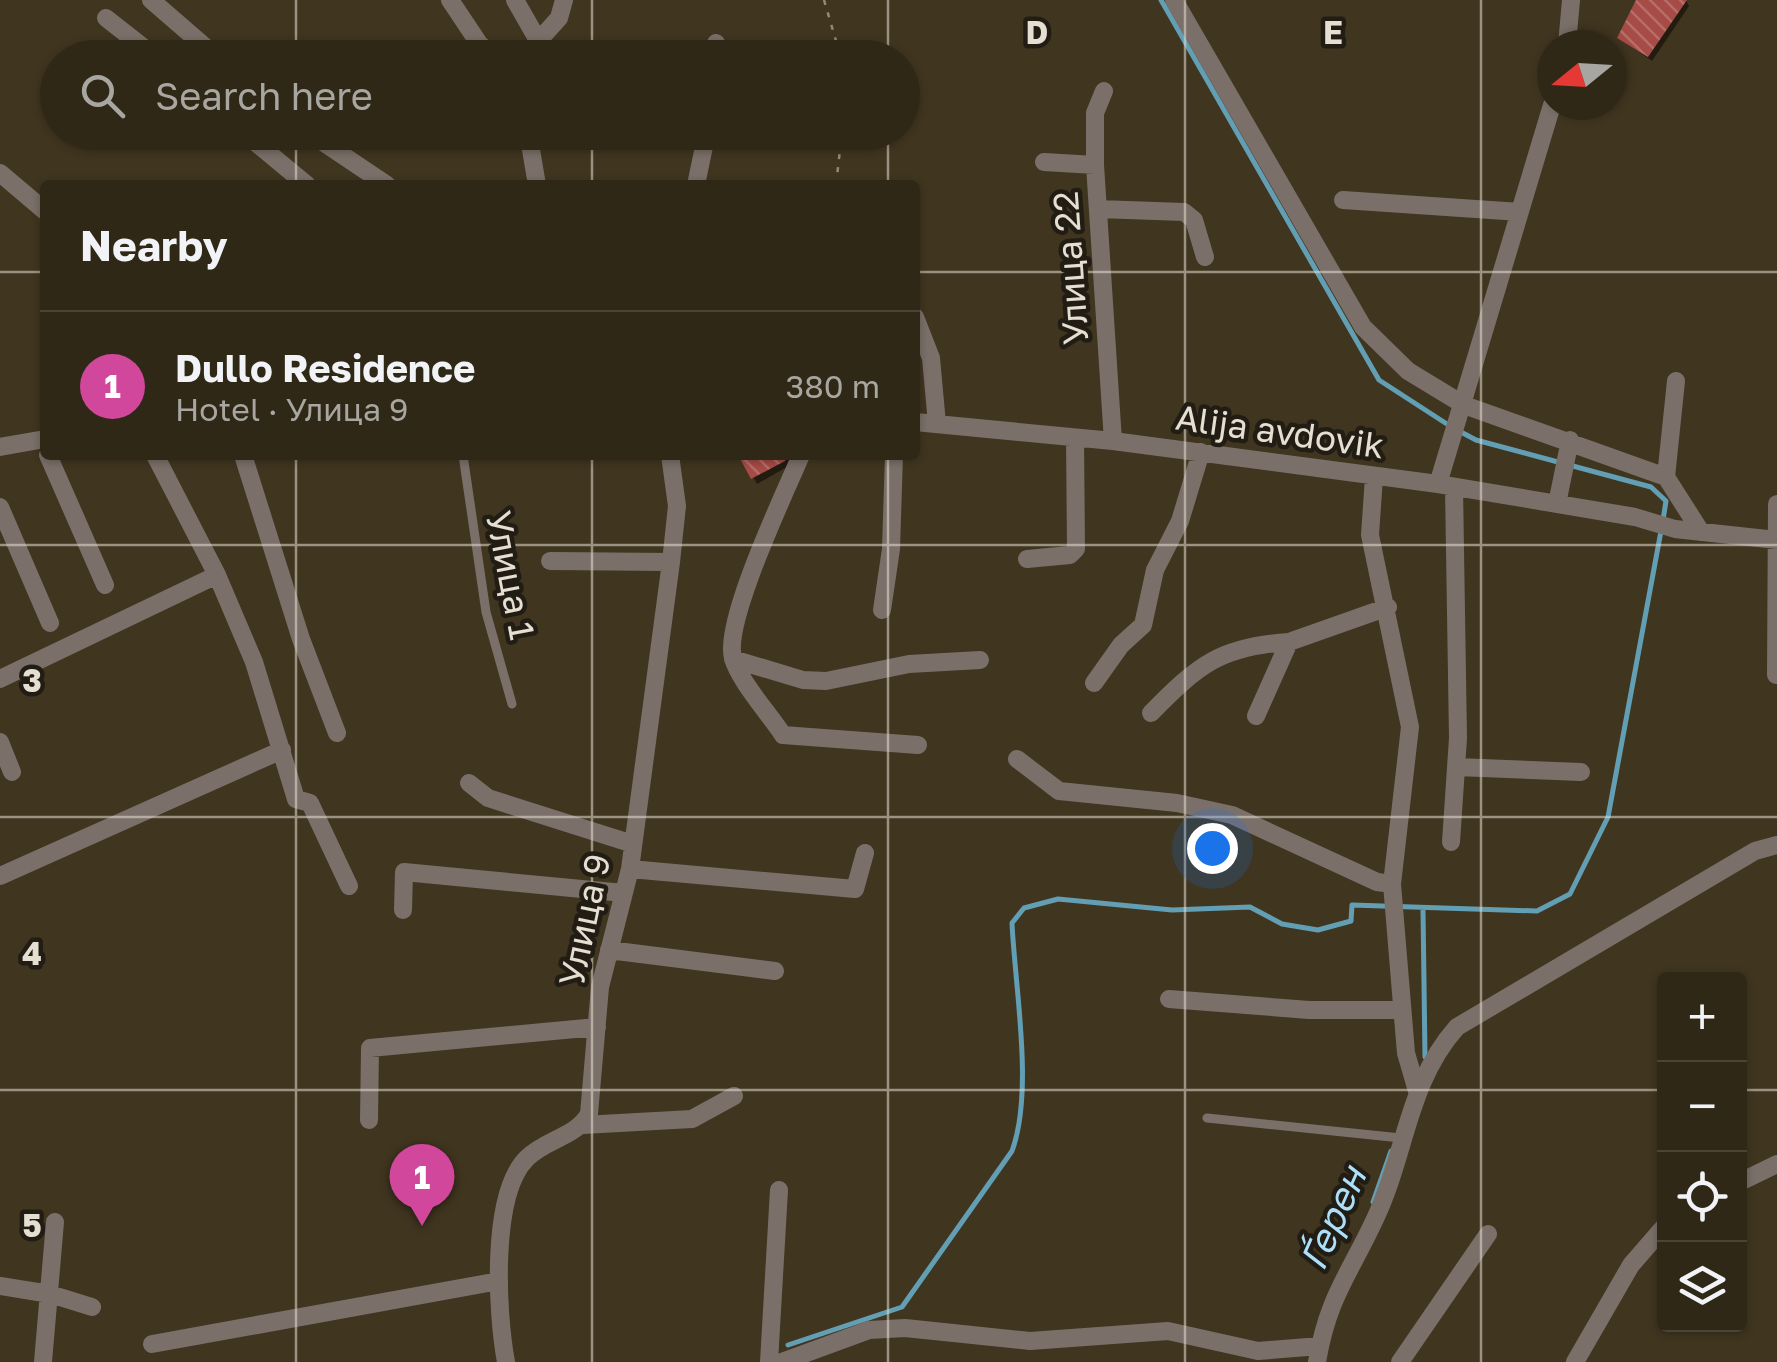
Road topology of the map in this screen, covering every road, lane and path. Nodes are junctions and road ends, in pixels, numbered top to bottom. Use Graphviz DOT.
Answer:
graph roads {
  1 [pos="151,0"];
  2 [pos="450,0"];
  3 [pos="516,0"];
  4 [pos="564,0"];
  5 [pos="824,0"];
  6 [pos="1174,0"];
  7 [pos="1570,0"];
  8 [pos="106,18"];
  9 [pos="1568,30"];
  10 [pos="134,40"];
  11 [pos="197,40"];
  12 [pos="477,40"];
  13 [pos="538,40"];
  14 [pos="541,40"];
  15 [pos="836,40"];
  16 [pos="1104,91"];
  17 [pos="1548,120"];
  18 [pos="265,150"];
  19 [pos="335,150"];
  20 [pos="531,150"];
  21 [pos="703,150"];
  22 [pos="840,150"];
  23 [pos="1044,162"];
  24 [pos="1095,165"];
  25 [pos="0,173"];
  26 [pos="302,180"];
  27 [pos="380,180"];
  28 [pos="537,180"];
  29 [pos="697,180"];
  30 [pos="837,180"];
  31 [pos="1343,200"];
  32 [pos="40,207"];
  33 [pos="1098,209"];
  34 [pos="1520,212"];
  35 [pos="1205,257"];
  36 [pos="920,331"];
  37 [pos="1676,381"];
  38 [pos="1461,412"];
  39 [pos="920,422"];
  40 [pos="937,424"];
  41 [pos="1075,438"];
  42 [pos="1113,442"];
  43 [pos="1569,444"];
  44 [pos="40,446"];
  45 [pos="0,448"];
  46 [pos="1201,452"];
  47 [pos="51,460"];
  48 [pos="158,460"];
  49 [pos="246,460"];
  50 [pos="463,460"];
  51 [pos="671,460"];
  52 [pos="799,460"];
  53 [pos="894,460"];
  54 [pos="1666,476"];
  55 [pos="1374,477"];
  56 [pos="1446,485"];
  57 [pos="1556,504"];
  58 [pos="1777,504"];
  59 [pos="0,506"];
  60 [pos="1701,532"];
  61 [pos="1775,540"];
  62 [pos="1026,559"];
  63 [pos="550,561"];
  64 [pos="671,562"];
  65 [pos="217,575"];
  66 [pos="105,585"];
  67 [pos="1388,607"];
  68 [pos="882,610"];
  69 [pos="50,623"];
  70 [pos="1289,642"];
  71 [pos="732,659"];
  72 [pos="980,660"];
  73 [pos="1776,675"];
  74 [pos="0,679"];
  75 [pos="1094,683"];
  76 [pos="512,704"];
  77 [pos="1151,713"];
  78 [pos="1256,716"];
  79 [pos="337,733"];
  80 [pos="0,742"];
  81 [pos="918,745"];
  82 [pos="282,750"];
  83 [pos="1017,759"];
  84 [pos="1457,767"];
  85 [pos="12,772"];
  86 [pos="1581,772"];
  87 [pos="469,783"];
  88 [pos="1452,842"];
  89 [pos="633,844"];
  90 [pos="1777,845"];
  91 [pos="865,853"];
  92 [pos="630,869"];
  93 [pos="0,876"];
  94 [pos="349,886"];
  95 [pos="1392,891"];
  96 [pos="624,894"];
  97 [pos="403,910"];
  98 [pos="609,950"];
  99 [pos="775,970"];
  100 [pos="1168,999"];
  101 [pos="1401,1010"];
  102 [pos="596,1027"];
  103 [pos="1416,1091"];
  104 [pos="734,1096"];
  105 [pos="1207,1118"];
  106 [pos="370,1120"];
  107 [pos="583,1125"];
  108 [pos="1402,1138"];
  109 [pos="1777,1164"];
  110 [pos="1747,1179"];
  111 [pos="779,1190"];
  112 [pos="55,1222"];
  113 [pos="1488,1234"];
  114 [pos="1657,1235"];
  115 [pos="500,1281"];
  116 [pos="0,1286"];
  117 [pos="50,1294"];
  118 [pos="92,1307"];
  119 [pos="152,1344"];
  120 [pos="1318,1354"];
  121 [pos="44,1362"];
  122 [pos="506,1362"];
  123 [pos="769,1362"];
  124 [pos="782,1362"];
  125 [pos="1400,1362"];
  126 [pos="1575,1362"];
  1 -- 11 [label="street"];
  2 -- 12 [label="street"];
  3 -- 13 [label="street"];
  4 -- 14 [label="street"];
  5 -- 15 [label="path"];
  6 -- 38 [label="street"];
  7 -- 9 [label="street"];
  8 -- 10 [label="street"];
  16 -- 24 [label="street, Улица 22"];
  17 -- 34 [label="street"];
  18 -- 26 [label="street"];
  19 -- 27 [label="street"];
  20 -- 28 [label="street"];
  21 -- 29 [label="street"];
  22 -- 30 [label="path"];
  23 -- 24 [label="street"];
  24 -- 33 [label="street, Улица 22"];
  25 -- 32 [label="street"];
  31 -- 34 [label="street"];
  33 -- 35 [label="street"];
  33 -- 42 [label="street, Улица 22"];
  34 -- 38 [label="street"];
  36 -- 40 [label="street"];
  37 -- 54 [label="street"];
  38 -- 43 [label="street"];
  38 -- 56 [label="street"];
  39 -- 40 [label="street, Alija avdovik"];
  40 -- 41 [label="street, Alija avdovik"];
  41 -- 42 [label="street, Alija avdovik"];
  41 -- 62 [label="street"];
  42 -- 46 [label="street, Alija avdovik"];
  43 -- 54 [label="street"];
  43 -- 57 [label="street"];
  44 -- 45 [label="street"];
  46 -- 55 [label="street, Alija avdovik"];
  46 -- 75 [label="street"];
  47 -- 66 [label="street"];
  48 -- 65 [label="street"];
  49 -- 79 [label="street"];
  50 -- 76 [label="lane, Улица 1"];
  51 -- 64 [label="street, Улица 9"];
  52 -- 71 [label="street"];
  53 -- 68 [label="street"];
  54 -- 60 [label="street"];
  55 -- 56 [label="street, Alija avdovik"];
  55 -- 67 [label="street"];
  56 -- 57 [label="street, Alija avdovik"];
  56 -- 84 [label="street"];
  57 -- 60 [label="street, Alija avdovik"];
  58 -- 61 [label="street"];
  59 -- 69 [label="street"];
  60 -- 61 [label="street"];
  61 -- 73 [label="street"];
  63 -- 64 [label="street"];
  64 -- 89 [label="street, Улица 9"];
  65 -- 74 [label="street"];
  65 -- 82 [label="street"];
  67 -- 70 [label="street"];
  67 -- 95 [label="street"];
  70 -- 77 [label="street"];
  70 -- 78 [label="street"];
  71 -- 72 [label="street"];
  71 -- 81 [label="street"];
  80 -- 85 [label="street"];
  82 -- 93 [label="street"];
  82 -- 94 [label="street"];
  83 -- 95 [label="street"];
  84 -- 86 [label="street"];
  84 -- 88 [label="street"];
  87 -- 89 [label="street"];
  89 -- 92 [label="street, Улица 9"];
  90 -- 103 [label="street"];
  91 -- 92 [label="street"];
  92 -- 96 [label="street, Улица 9"];
  95 -- 101 [label="street"];
  96 -- 97 [label="street"];
  96 -- 98 [label="street, Улица 9"];
  98 -- 99 [label="street"];
  98 -- 102 [label="street, Улица 9"];
  100 -- 101 [label="street"];
  101 -- 103 [label="street"];
  102 -- 106 [label="street"];
  102 -- 107 [label="street, Улица 9"];
  103 -- 108 [label="street"];
  104 -- 107 [label="street"];
  105 -- 108 [label="lane"];
  107 -- 115 [label="street"];
  108 -- 120 [label="street"];
  109 -- 110 [label="street"];
  111 -- 123 [label="street"];
  112 -- 117 [label="street"];
  113 -- 125 [label="street"];
  114 -- 126 [label="street"];
  115 -- 119 [label="street"];
  115 -- 122 [label="street"];
  116 -- 117 [label="street"];
  117 -- 118 [label="street"];
  117 -- 121 [label="street"];
  120 -- 124 [label="street"];
}
